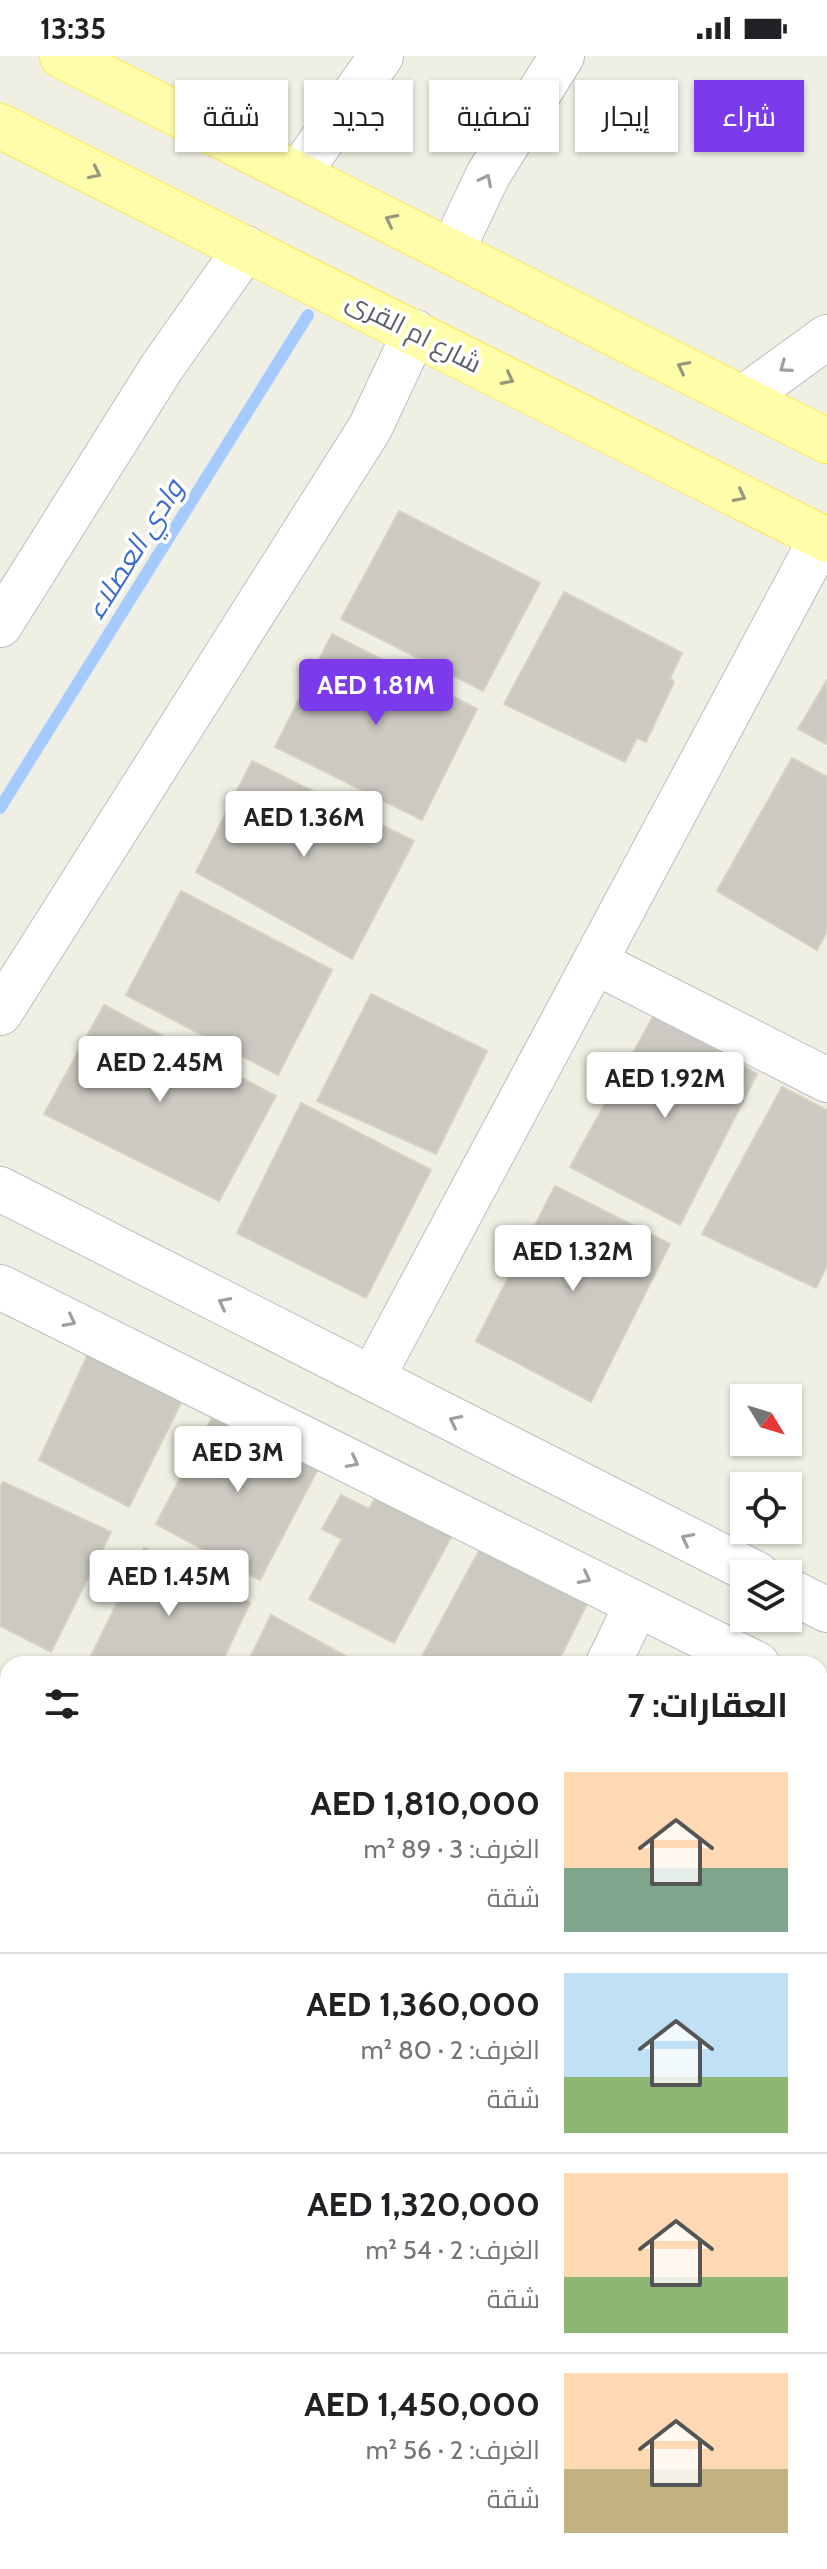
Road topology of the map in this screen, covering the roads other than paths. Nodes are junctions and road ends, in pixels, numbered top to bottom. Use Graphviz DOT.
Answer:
graph roads {
  1 [pos="62,56"];
  2 [pos="381,56"];
  3 [pos="562,56"];
  4 [pos="0,126"];
  5 [pos="299,173"];
  6 [pos="445,247"];
  7 [pos="246,248"];
  8 [pos="401,326"];
  9 [pos="827,337"];
  10 [pos="743,398"];
  11 [pos="827,441"];
  12 [pos="824,539"];
  13 [pos="0,625"];
  14 [pos="595,962"];
  15 [pos="0,1013"];
  16 [pos="827,1080"];
  17 [pos="0,1189"];
  18 [pos="0,1287"];
  19 [pos="372,1378"];
  20 [pos="730,1560"];
  21 [pos="802,1597"];
  22 [pos="637,1604"];
  23 [pos="827,1610"];
  24 [pos="612,1656"];
  25 [pos="741,1656"];
  1 -- 5 [label="main road"];
  2 -- 5 [label="street"];
  6 -- 3 [label="street, one-way"];
  4 -- 7 [label="main road, شارع ام القرى, one-way"];
  6 -- 5 [label="main road, one-way"];
  10 -- 6 [label="main road, one-way"];
  7 -- 8 [label="main road, شارع ام القرى"];
  7 -- 13 [label="street"];
  8 -- 12 [label="main road, شارع ام القرى, one-way"];
  8 -- 15 [label="street"];
  9 -- 10 [label="street, one-way"];
  10 -- 11 [label="main road"];
  12 -- 14 [label="street"];
  14 -- 16 [label="street"];
  14 -- 19 [label="street"];
  19 -- 17 [label="street, one-way"];
  18 -- 22 [label="street, one-way"];
  20 -- 19 [label="street, one-way"];
  21 -- 23 [label="street"];
  22 -- 24 [label="street"];
  22 -- 25 [label="street"];
}
